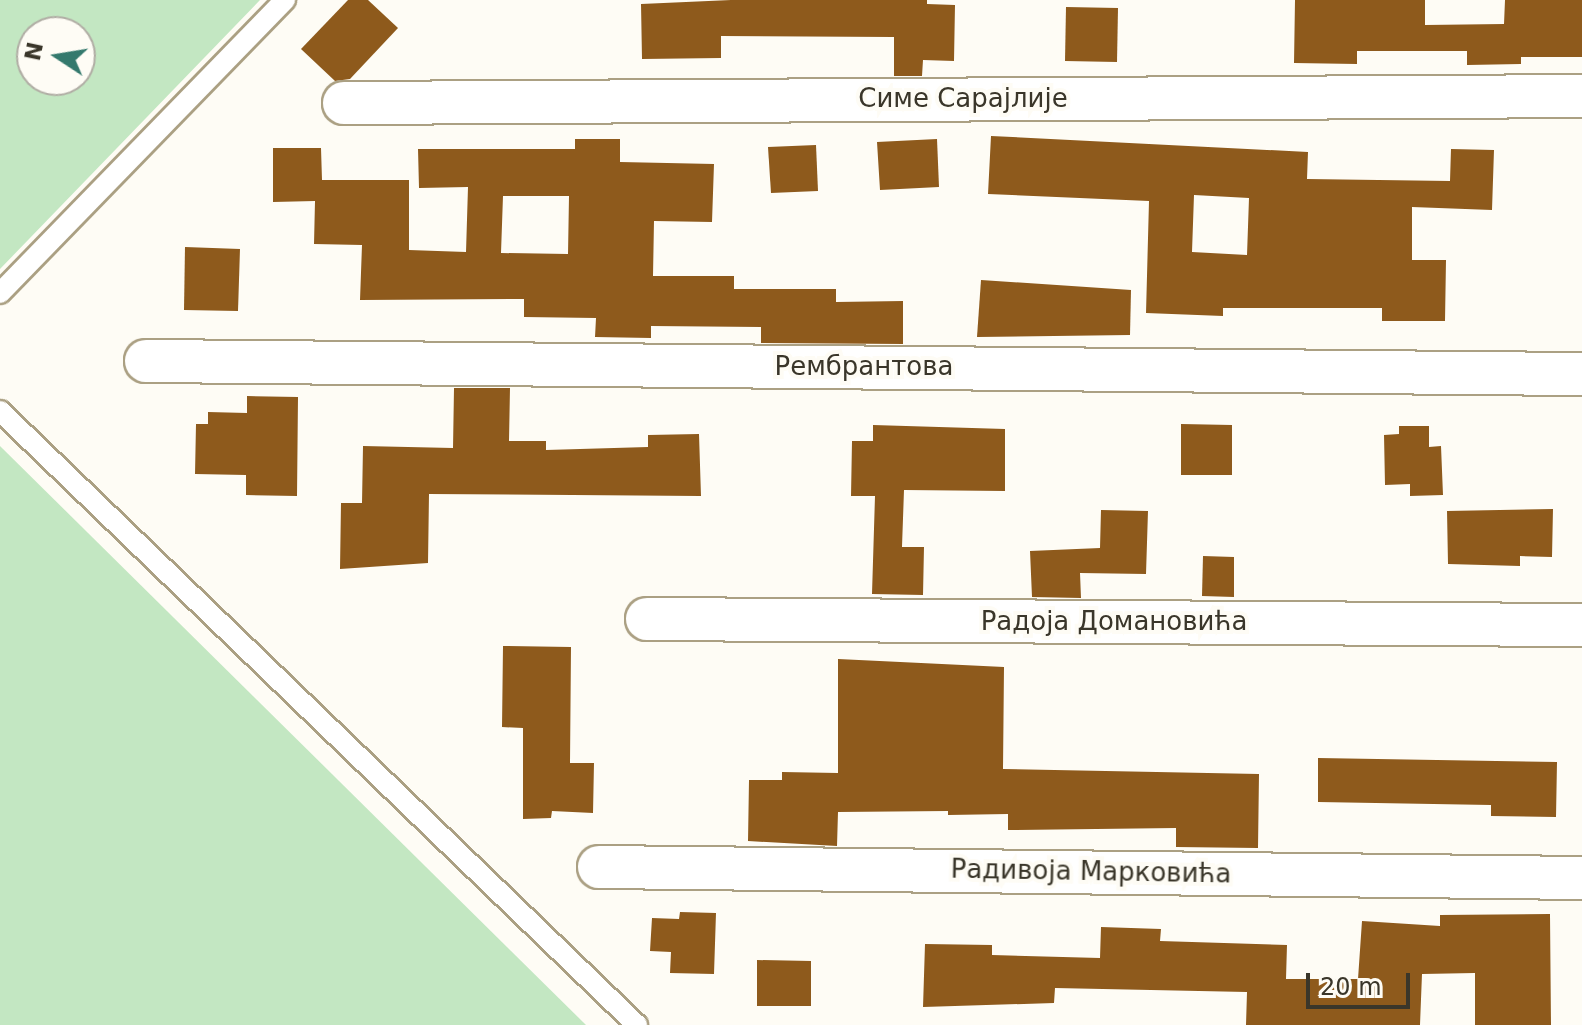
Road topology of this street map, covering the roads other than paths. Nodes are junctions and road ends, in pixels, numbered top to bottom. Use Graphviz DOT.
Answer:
graph roads {
  1 [pos="285,0"];
  2 [pos="1582,96"];
  3 [pos="344,103"];
  4 [pos="0,293"];
  5 [pos="146,361"];
  6 [pos="1582,374"];
  7 [pos="0,411"];
  8 [pos="647,619"];
  9 [pos="1582,625"];
  10 [pos="599,867"];
  11 [pos="1582,878"];
  12 [pos="637,1025"];
  1 -- 4 [label="lane"];
  2 -- 3 [label="street, Симе Сарајлије"];
  5 -- 6 [label="street, Рембрантова"];
  7 -- 12 [label="lane"];
  8 -- 9 [label="street, Радоја Домановића"];
  10 -- 11 [label="street, Радивоја Марковића"];
}
